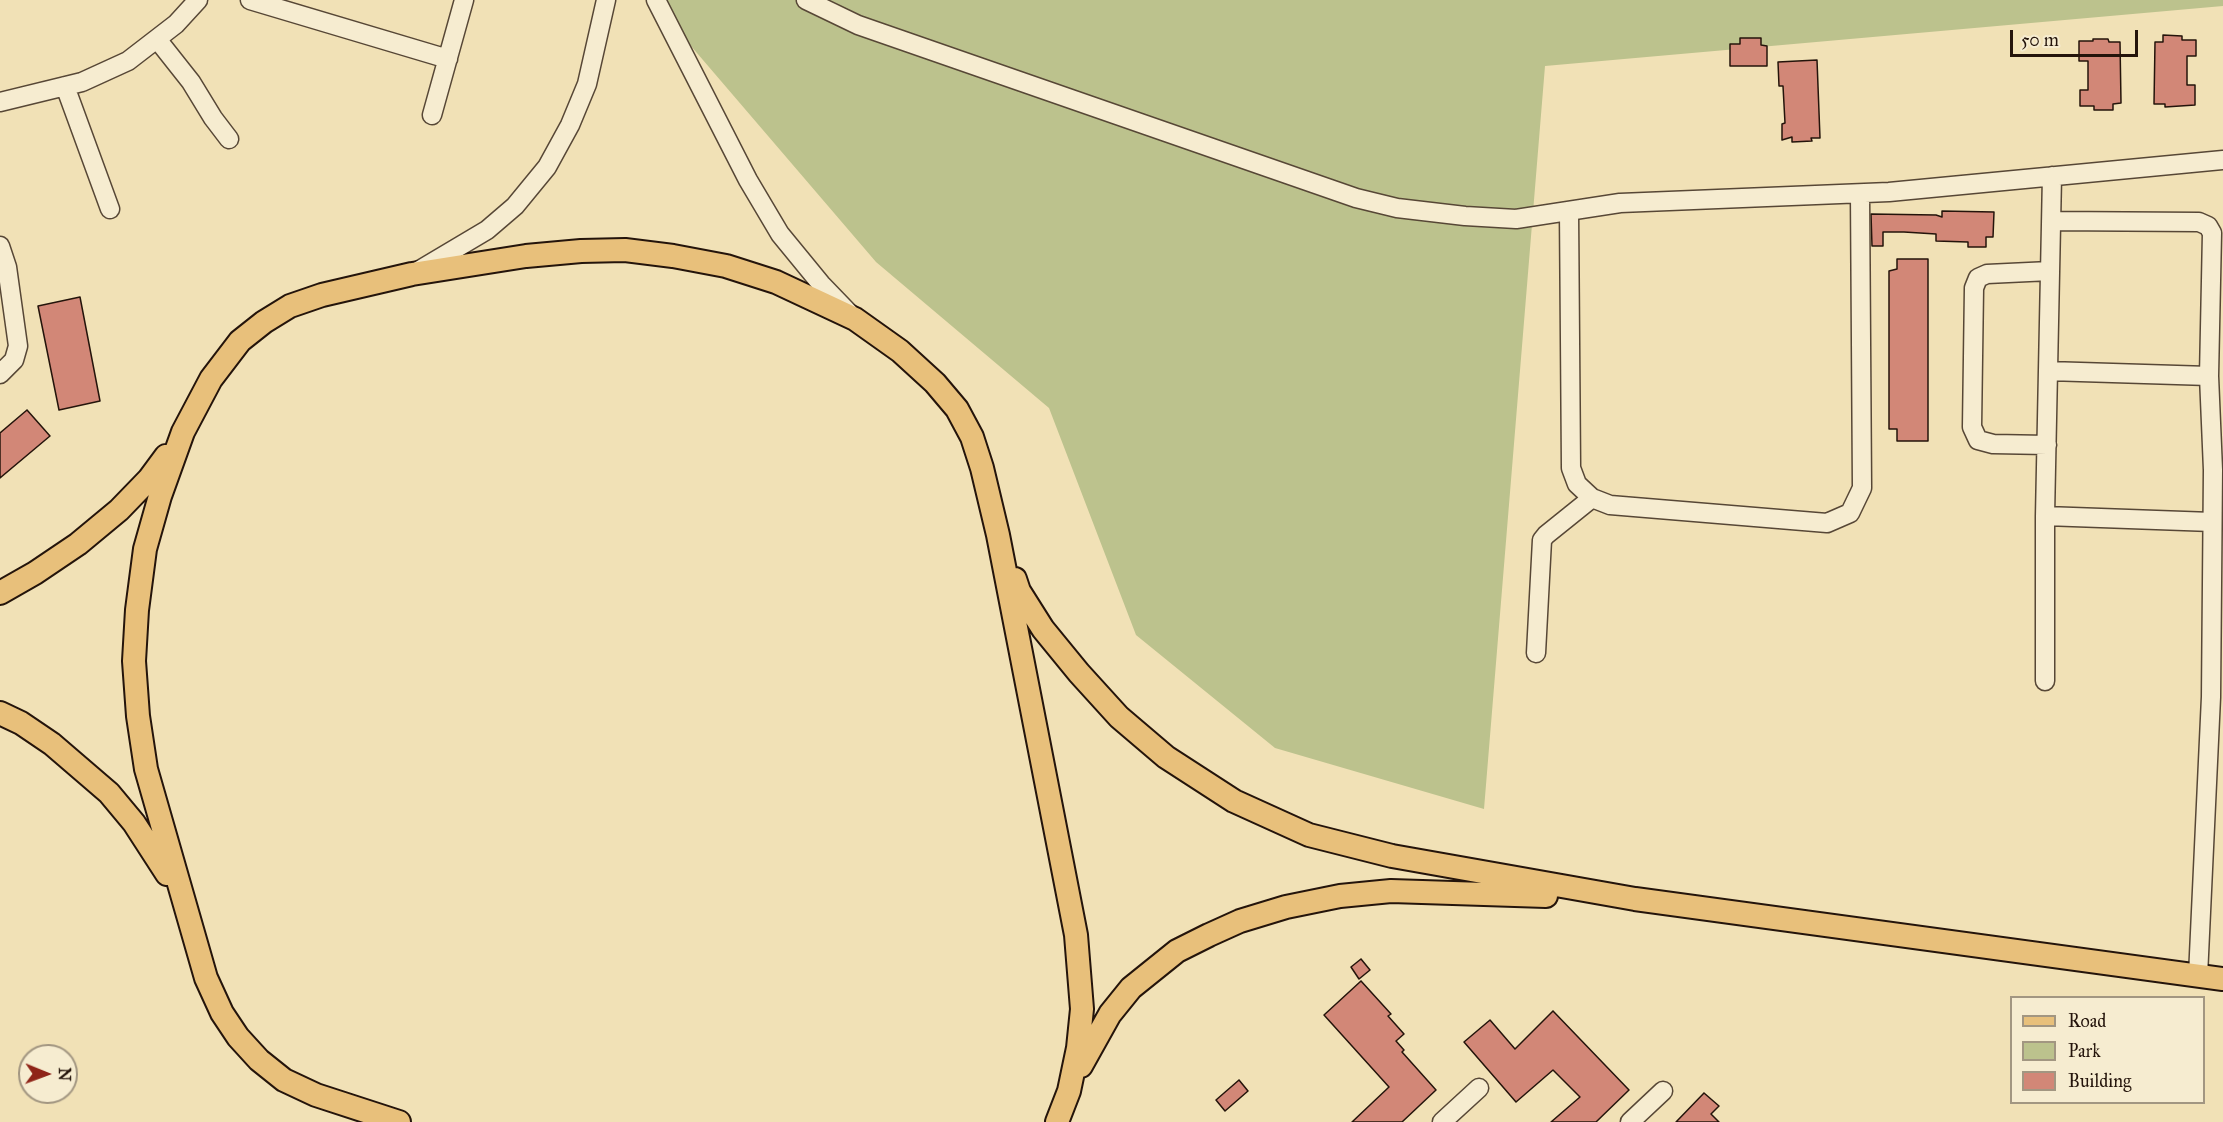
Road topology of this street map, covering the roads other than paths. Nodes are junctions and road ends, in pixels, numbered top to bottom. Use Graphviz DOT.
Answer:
graph roads {
  1 [pos="198,0"];
  2 [pos="250,0"];
  3 [pos="464,0"];
  4 [pos="606,0"];
  5 [pos="657,0"];
  6 [pos="806,0"];
  7 [pos="157,39"];
  8 [pos="448,58"];
  9 [pos="64,86"];
  10 [pos="0,102"];
  11 [pos="432,115"];
  12 [pos="229,138"];
  13 [pos="2223,160"];
  14 [pos="2052,176"];
  15 [pos="1860,194"];
  16 [pos="110,208"];
  17 [pos="1569,211"];
  18 [pos="2051,221"];
  19 [pos="0,246"];
  20 [pos="2050,272"];
  21 [pos="412,274"];
  22 [pos="855,319"];
  23 [pos="2048,371"];
  24 [pos="0,375"];
  25 [pos="2209,376"];
  26 [pos="183,432"];
  27 [pos="2047,445"];
  28 [pos="1592,498"];
  29 [pos="2045,516"];
  30 [pos="2212,522"];
  31 [pos="998,535"];
  32 [pos="0,593"];
  33 [pos="1536,653"];
  34 [pos="2045,681"];
  35 [pos="0,713"];
  36 [pos="1635,899"];
  37 [pos="185,906"];
  38 [pos="2198,976"];
  39 [pos="2223,979"];
  40 [pos="1479,1088"];
  41 [pos="1069,1091"];
  42 [pos="1664,1091"];
  43 [pos="399,1122"];
  44 [pos="1057,1122"];
  45 [pos="1443,1122"];
  46 [pos="1630,1122"];
  1 -- 7 [label="street"];
  2 -- 8 [label="street"];
  3 -- 8 [label="street"];
  4 -- 21 [label="street"];
  5 -- 22 [label="street"];
  6 -- 17 [label="street"];
  7 -- 9 [label="street"];
  7 -- 12 [label="street"];
  8 -- 11 [label="street"];
  9 -- 10 [label="street"];
  9 -- 16 [label="street"];
  13 -- 14 [label="street"];
  14 -- 15 [label="street"];
  14 -- 18 [label="street"];
  15 -- 17 [label="street"];
  15 -- 28 [label="street"];
  17 -- 28 [label="street"];
  18 -- 20 [label="street"];
  18 -- 25 [label="street"];
  19 -- 24 [label="street"];
  20 -- 23 [label="street"];
  20 -- 27 [label="street"];
  21 -- 22 [label="main road"];
  21 -- 26 [label="main road"];
  22 -- 31 [label="main road"];
  23 -- 25 [label="street"];
  23 -- 27 [label="street"];
  25 -- 30 [label="street"];
  26 -- 32 [label="main road"];
  26 -- 37 [label="main road"];
  27 -- 29 [label="street"];
  28 -- 33 [label="street"];
  29 -- 30 [label="street"];
  29 -- 34 [label="street"];
  30 -- 38 [label="street"];
  31 -- 36 [label="main road"];
  31 -- 41 [label="main road"];
  35 -- 37 [label="main road"];
  36 -- 38 [label="main road"];
  36 -- 41 [label="main road"];
  37 -- 43 [label="main road"];
  38 -- 39 [label="main road"];
  40 -- 45 [label="street"];
  41 -- 44 [label="main road"];
  42 -- 46 [label="street"];
}
